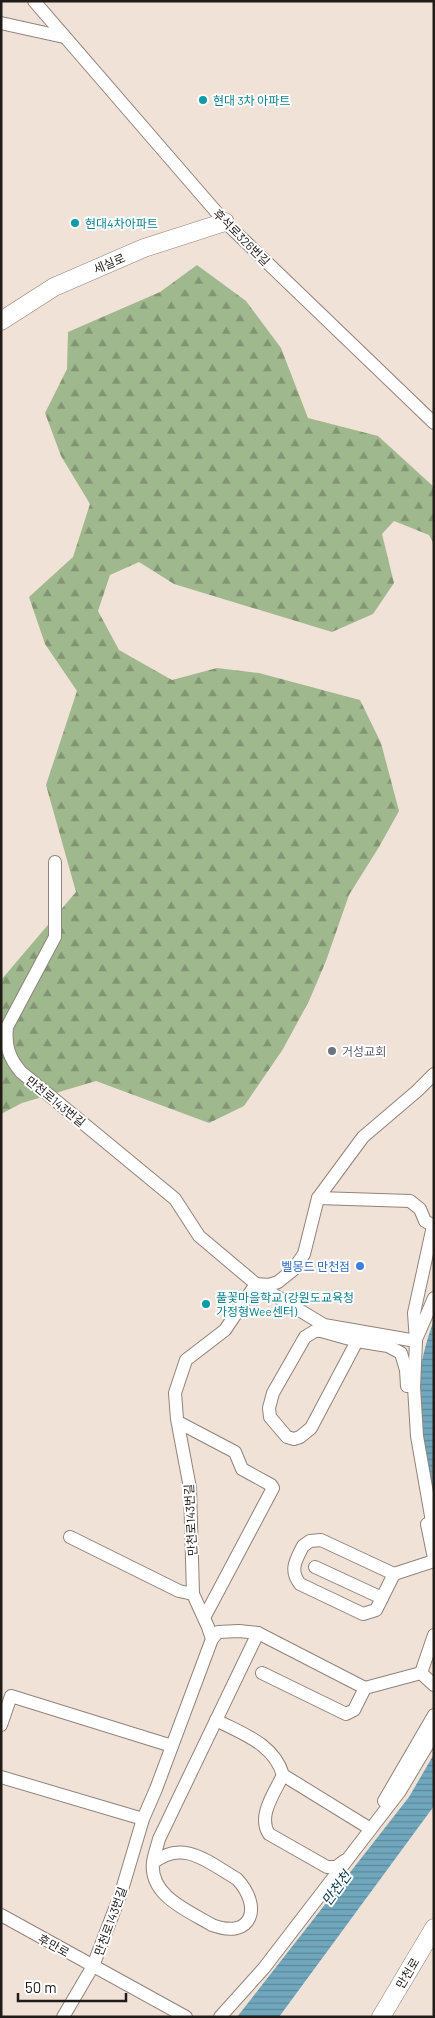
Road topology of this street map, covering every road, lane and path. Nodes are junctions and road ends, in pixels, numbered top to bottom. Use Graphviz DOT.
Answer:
graph roads {
  1 [pos="34,1"];
  2 [pos="1,24"];
  3 [pos="64,37"];
  4 [pos="224,222"];
  5 [pos="1,321"];
  6 [pos="434,423"];
  7 [pos="55,862"];
  8 [pos="434,1074"];
  9 [pos="318,1198"];
  10 [pos="433,1226"];
  11 [pos="256,1284"];
  12 [pos="434,1298"];
  13 [pos="357,1341"];
  14 [pos="416,1341"];
  15 [pos="178,1422"];
  16 [pos="434,1533"];
  17 [pos="70,1537"];
  18 [pos="434,1560"];
  19 [pos="315,1567"];
  20 [pos="394,1574"];
  21 [pos="193,1594"];
  22 [pos="382,1598"];
  23 [pos="204,1618"];
  24 [pos="258,1633"];
  25 [pos="434,1635"];
  26 [pos="212,1640"];
  27 [pos="262,1673"];
  28 [pos="421,1673"];
  29 [pos="434,1685"];
  30 [pos="365,1688"];
  31 [pos="434,1715"];
  32 [pos="216,1720"];
  33 [pos="1,1725"];
  34 [pos="434,1734"];
  35 [pos="172,1746"];
  36 [pos="283,1775"];
  37 [pos="1,1776"];
  38 [pos="143,1819"];
  39 [pos="369,1828"];
  40 [pos="153,1863"];
  41 [pos="1,1915"];
  42 [pos="434,1928"];
  43 [pos="94,1966"];
  44 [pos="63,2017"];
  45 [pos="186,2017"];
  46 [pos="220,2017"];
  47 [pos="381,2017"];
  1 -- 3 [label="street, 후석로326번길"];
  2 -- 3 [label="street"];
  3 -- 4 [label="street, 후석로326번길"];
  4 -- 5 [label="street, 세실로"];
  4 -- 6 [label="street, 후석로326번길"];
  7 -- 11 [label="street, 만천로143번길"];
  8 -- 9 [label="street"];
  9 -- 10 [label="street"];
  9 -- 11 [label="street"];
  10 -- 14 [label="street"];
  11 -- 14 [label="street"];
  11 -- 15 [label="street, 만천로143번길"];
  12 -- 14 [label="street"];
  13 -- 13 [label="street"];
  13 -- 18 [label="street"];
  14 -- 16 [label="street"];
  15 -- 21 [label="street, 만천로143번길"];
  15 -- 23 [label="street"];
  17 -- 21 [label="street"];
  18 -- 20 [label="street"];
  19 -- 22 [label="street"];
  20 -- 22 [label="street"];
  20 -- 22 [label="street"];
  21 -- 23 [label="street, 만천로143번길"];
  23 -- 26 [label="street, 만천로143번길"];
  24 -- 26 [label="street"];
  24 -- 30 [label="street"];
  24 -- 32 [label="street"];
  25 -- 28 [label="street"];
  26 -- 35 [label="street, 만천로143번길"];
  27 -- 30 [label="street"];
  28 -- 29 [label="street"];
  28 -- 30 [label="street"];
  31 -- 39 [label="street"];
  32 -- 36 [label="street"];
  32 -- 40 [label="street"];
  33 -- 35 [label="street"];
  34 -- 46 [label="street"];
  35 -- 38 [label="street, 만천로143번길"];
  36 -- 39 [label="street"];
  36 -- 39 [label="street"];
  37 -- 38 [label="street"];
  38 -- 43 [label="street, 만천로143번길"];
  40 -- 40 [label="street"];
  41 -- 43 [label="street, 후만로"];
  42 -- 47 [label="street, 만천로"];
  43 -- 44 [label="street, 만천로143번길"];
  43 -- 45 [label="street, 후만로"];
}
